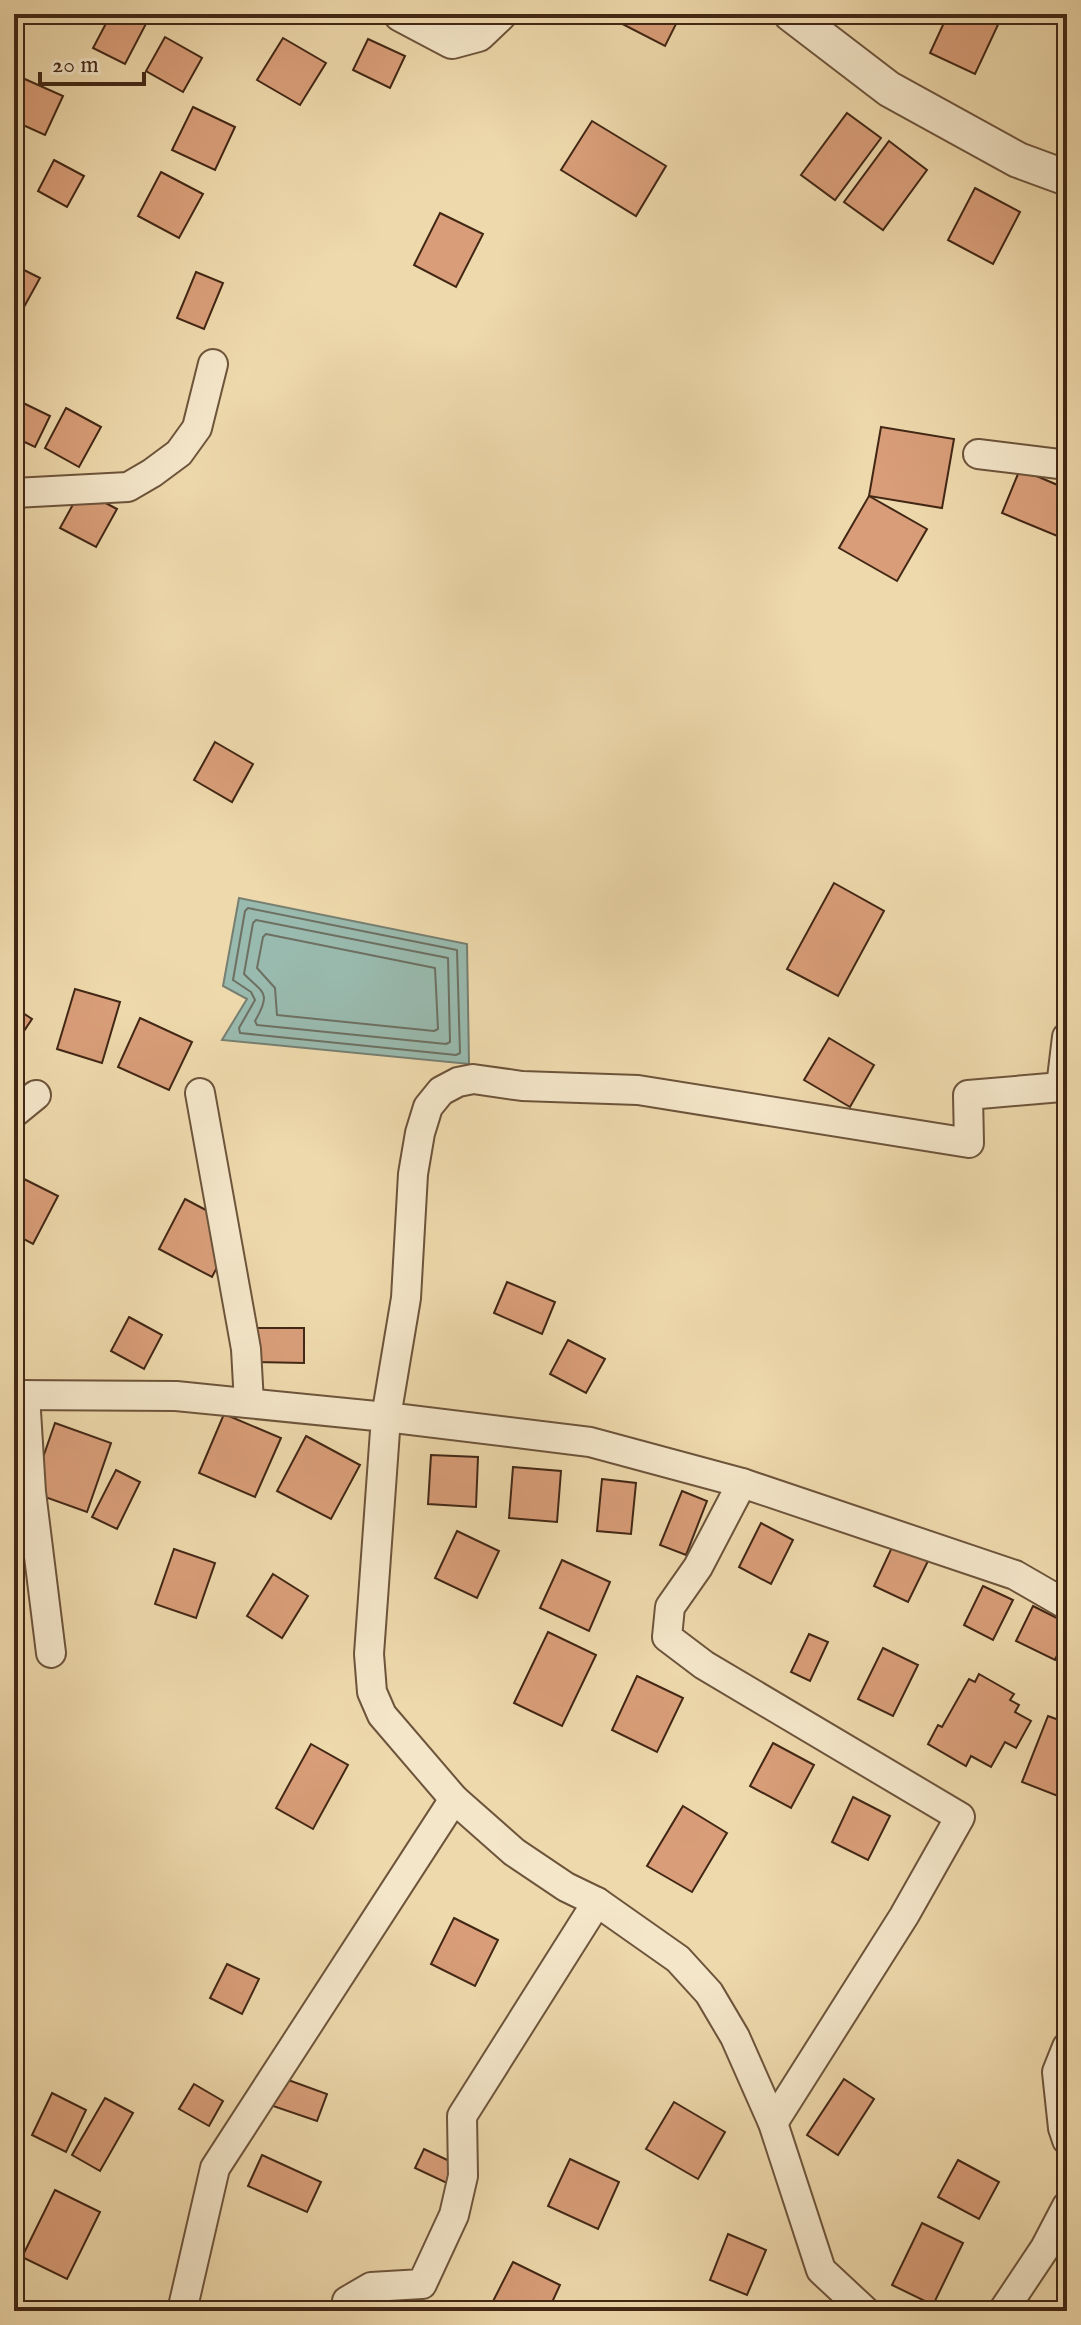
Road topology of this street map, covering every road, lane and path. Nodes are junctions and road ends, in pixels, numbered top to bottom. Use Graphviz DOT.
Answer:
graph roads {
  1 [pos="401,14"];
  2 [pos="499,14"];
  3 [pos="791,14"];
  4 [pos="1067,178"];
  5 [pos="213,364"];
  6 [pos="978,454"];
  7 [pos="1067,465"];
  8 [pos="14,493"];
  9 [pos="1067,1037"];
  10 [pos="200,1093"];
  11 [pos="20,1395"];
  12 [pos="249,1403"];
  13 [pos="386,1417"];
  14 [pos="742,1483"];
  15 [pos="1067,1605"];
  16 [pos="51,1653"];
  17 [pos="454,1799"];
  18 [pos="597,1902"];
  19 [pos="1067,2047"];
  20 [pos="773,2123"];
  21 [pos="1067,2140"];
  22 [pos="1067,2206"];
  23 [pos="182,2311"];
  24 [pos="346,2311"];
  25 [pos="865,2311"];
  26 [pos="1003,2311"];
  1 -- 2 [label="street"];
  3 -- 4 [label="street"];
  5 -- 8 [label="street"];
  6 -- 7 [label="street"];
  9 -- 13 [label="street"];
  10 -- 12 [label="street"];
  11 -- 12 [label="street"];
  11 -- 16 [label="street"];
  12 -- 13 [label="street"];
  13 -- 14 [label="street"];
  13 -- 17 [label="street"];
  14 -- 15 [label="street"];
  14 -- 20 [label="street"];
  17 -- 18 [label="street"];
  17 -- 23 [label="street"];
  18 -- 20 [label="street"];
  18 -- 24 [label="street"];
  19 -- 21 [label="street"];
  20 -- 25 [label="street"];
  22 -- 26 [label="street"];
}
